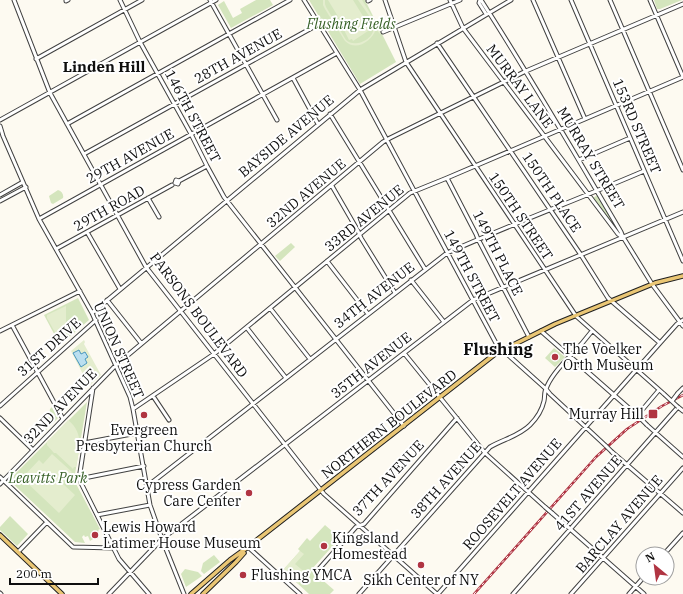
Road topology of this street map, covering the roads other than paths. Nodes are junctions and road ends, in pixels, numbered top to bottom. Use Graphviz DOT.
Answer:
graph roads {
  1 [pos="14,0"];
  2 [pos="120,0"];
  3 [pos="142,0"];
  4 [pos="216,0"];
  5 [pos="290,0"];
  6 [pos="304,0"];
  7 [pos="385,0"];
  8 [pos="460,0"];
  9 [pos="480,0"];
  10 [pos="511,0"];
  11 [pos="533,0"];
  12 [pos="571,0"];
  13 [pos="610,0"];
  14 [pos="650,0"];
  15 [pos="211,1"];
  16 [pos="451,2"];
  17 [pos="683,4"];
  18 [pos="125,10"];
  19 [pos="488,14"];
  20 [pos="657,15"];
  21 [pos="319,24"];
  22 [pos="395,28"];
  23 [pos="462,28"];
  24 [pos="623,30"];
  25 [pos="383,32"];
  26 [pos="229,34"];
  27 [pos="140,42"];
  28 [pos="437,44"];
  29 [pos="590,44"];
  30 [pos="337,53"];
  31 [pos="558,57"];
  32 [pos="36,59"];
  33 [pos="406,62"];
  34 [pos="246,64"];
  35 [pos="526,71"];
  36 [pos="158,74"];
  37 [pos="683,77"];
  38 [pos="293,78"];
  39 [pos="502,82"];
  40 [pos="360,90"];
  41 [pos="649,92"];
  42 [pos="50,93"];
  43 [pos="263,94"];
  44 [pos="473,97"];
  45 [pos="175,104"];
  46 [pos="616,106"];
  47 [pos="330,114"];
  48 [pos="440,114"];
  49 [pos="584,119"];
  50 [pos="0,120"];
  51 [pos="277,120"];
  52 [pos="67,124"];
  53 [pos="318,124"];
  54 [pos="0,126"];
  55 [pos="561,129"];
  56 [pos="191,134"];
  57 [pos="544,136"];
  58 [pos="630,138"];
  59 [pos="387,140"];
  60 [pos="510,151"];
  61 [pos="84,154"];
  62 [pos="579,160"];
  63 [pos="359,163"];
  64 [pos="207,166"];
  65 [pos="474,166"];
  66 [pos="683,170"];
  67 [pos="644,171"];
  68 [pos="447,178"];
  69 [pos="179,181"];
  70 [pos="23,182"];
  71 [pos="101,185"];
  72 [pos="172,185"];
  73 [pos="332,186"];
  74 [pos="26,187"];
  75 [pos="414,191"];
  76 [pos="597,191"];
  77 [pos="0,195"];
  78 [pos="588,195"];
  79 [pos="148,198"];
  80 [pos="226,200"];
  81 [pos="0,201"];
  82 [pos="551,210"];
  83 [pos="388,211"];
  84 [pos="683,212"];
  85 [pos="118,215"];
  86 [pos="159,217"];
  87 [pos="39,219"];
  88 [pos="665,219"];
  89 [pos="514,225"];
  90 [pos="87,232"];
  91 [pos="360,235"];
  92 [pos="623,237"];
  93 [pos="478,239"];
  94 [pos="262,244"];
  95 [pos="56,250"];
  96 [pos="447,253"];
  97 [pos="581,254"];
  98 [pos="327,261"];
  99 [pos="683,262"];
  100 [pos="146,267"];
  101 [pos="425,269"];
  102 [pos="544,270"];
  103 [pos="683,276"];
  104 [pos="411,280"];
  105 [pos="652,284"];
  106 [pos="296,287"];
  107 [pos="502,287"];
  108 [pos="120,289"];
  109 [pos="80,291"];
  110 [pos="395,293"];
  111 [pos="107,300"];
  112 [pos="472,300"];
  113 [pos="611,301"];
  114 [pos="270,308"];
  115 [pos="180,311"];
  116 [pos="92,313"];
  117 [pos="368,314"];
  118 [pos="576,316"];
  119 [pos="96,320"];
  120 [pos="682,321"];
  121 [pos="444,322"];
  122 [pos="12,326"];
  123 [pos="683,326"];
  124 [pos="247,328"];
  125 [pos="0,331"];
  126 [pos="541,331"];
  127 [pos="592,331"];
  128 [pos="529,337"];
  129 [pos="336,339"];
  130 [pos="141,343"];
  131 [pos="660,343"];
  132 [pos="503,350"];
  133 [pos="404,353"];
  134 [pos="214,354"];
  135 [pos="570,356"];
  136 [pos="310,359"];
  137 [pos="116,365"];
  138 [pos="636,370"];
  139 [pos="38,372"];
  140 [pos="286,378"];
  141 [pos="369,380"];
  142 [pos="93,388"];
  143 [pos="683,388"];
  144 [pos="546,389"];
  145 [pos="659,390"];
  146 [pos="614,395"];
  147 [pos="153,396"];
  148 [pos="440,397"];
  149 [pos="672,401"];
  150 [pos="253,404"];
  151 [pos="0,406"];
  152 [pos="678,407"];
  153 [pos="133,409"];
  154 [pos="683,411"];
  155 [pos="638,416"];
  156 [pos="0,418"];
  157 [pos="457,418"];
  158 [pos="63,419"];
  159 [pos="168,420"];
  160 [pos="404,426"];
  161 [pos="585,427"];
  162 [pos="656,432"];
  163 [pos="137,433"];
  164 [pos="84,443"];
  165 [pos="285,445"];
  166 [pos="33,450"];
  167 [pos="485,453"];
  168 [pos="683,457"];
  169 [pos="628,465"];
  170 [pos="144,466"];
  171 [pos="683,468"];
  172 [pos="0,477"];
  173 [pos="79,479"];
  174 [pos="3,481"];
  175 [pos="0,484"];
  176 [pos="146,485"];
  177 [pos="321,490"];
  178 [pos="528,492"];
  179 [pos="660,493"];
  180 [pos="150,504"];
  181 [pos="683,513"];
  182 [pos="97,515"];
  183 [pos="47,522"];
  184 [pos="359,526"];
  185 [pos="570,529"];
  186 [pos="683,533"];
  187 [pos="0,535"];
  188 [pos="162,539"];
  189 [pos="671,546"];
  190 [pos="114,548"];
  191 [pos="248,548"];
  192 [pos="18,552"];
  193 [pos="394,556"];
  194 [pos="603,558"];
  195 [pos="318,570"];
  196 [pos="130,572"];
  197 [pos="636,587"];
  198 [pos="147,593"];
  199 [pos="62,594"];
  200 [pos="109,594"];
  201 [pos="184,594"];
  202 [pos="191,594"];
  203 [pos="203,594"];
  204 [pos="300,594"];
  205 [pos="359,594"];
  206 [pos="438,594"];
  207 [pos="513,594"];
  208 [pos="571,594"];
  209 [pos="629,594"];
  210 [pos="644,594"];
  1 -- 32 [label="street, PARSONS BOULEVARD"];
  2 -- 18 [label="street, 146TH STREET"];
  3 -- 18 [label="street"];
  4 -- 15 [label="street"];
  5 -- 26 [label="street"];
  6 -- 21 [label="street, 149TH STREET"];
  7 -- 22 [label="street, 150TH STREET"];
  8 -- 16 [label="street"];
  9 -- 19 [label="street, MURRAY STREET"];
  10 -- 19 [label="street, BAYSIDE AVENUE"];
  11 -- 31 [label="street"];
  12 -- 29 [label="street, 153RD STREET"];
  13 -- 24 [label="street"];
  14 -- 20 [label="street"];
  15 -- 26 [label="street"];
  15 -- 27 [label="street"];
  16 -- 22 [label="street"];
  16 -- 23 [label="street, MURRAY LANE"];
  17 -- 20 [label="street, 32ND AVENUE"];
  18 -- 27 [label="street, 146TH STREET"];
  18 -- 32 [label="street"];
  19 -- 23 [label="street, BAYSIDE AVENUE"];
  19 -- 35 [label="street, MURRAY STREET"];
  20 -- 24 [label="street, 32ND AVENUE"];
  20 -- 37 [label="street"];
  21 -- 30 [label="street, 149TH STREET"];
  21 -- 34 [label="street, 28TH AVENUE"];
  22 -- 25 [label="street"];
  22 -- 33 [label="street, 150TH STREET"];
  23 -- 28 [label="street, BAYSIDE AVENUE"];
  23 -- 39 [label="street, MURRAY LANE"];
  24 -- 29 [label="street, 32ND AVENUE"];
  24 -- 41 [label="street"];
  26 -- 34 [label="street"];
  26 -- 36 [label="street"];
  27 -- 36 [label="street, 146TH STREET"];
  27 -- 42 [label="street"];
  28 -- 33 [label="street, BAYSIDE AVENUE"];
  28 -- 44 [label="street, 150TH PLACE"];
  29 -- 31 [label="street, 32ND AVENUE"];
  29 -- 46 [label="street, 153RD STREET"];
  30 -- 38 [label="street, 29TH AVENUE"];
  30 -- 40 [label="street, 149TH STREET"];
  31 -- 35 [label="street, 32ND AVENUE"];
  31 -- 49 [label="street"];
  32 -- 42 [label="street, PARSONS BOULEVARD"];
  33 -- 40 [label="street, BAYSIDE AVENUE"];
  33 -- 48 [label="street, 150TH STREET"];
  34 -- 43 [label="street"];
  34 -- 45 [label="street, 28TH AVENUE"];
  35 -- 39 [label="street, 32ND AVENUE"];
  35 -- 55 [label="street, MURRAY STREET"];
  36 -- 45 [label="street, 146TH STREET"];
  36 -- 52 [label="street"];
  37 -- 41 [label="street, 33RD AVENUE"];
  38 -- 43 [label="street, 29TH AVENUE"];
  38 -- 53 [label="street"];
  39 -- 44 [label="street, 32ND AVENUE"];
  39 -- 57 [label="street, MURRAY LANE"];
  40 -- 47 [label="street, BAYSIDE AVENUE"];
  40 -- 59 [label="street, 149TH STREET"];
  41 -- 46 [label="street, 33RD AVENUE"];
  41 -- 66 [label="street"];
  42 -- 50 [label="street"];
  42 -- 52 [label="street, PARSONS BOULEVARD"];
  43 -- 51 [label="street"];
  43 -- 56 [label="street, 29TH AVENUE"];
  44 -- 48 [label="street, 32ND AVENUE"];
  44 -- 60 [label="street, 150TH PLACE"];
  45 -- 56 [label="street, 146TH STREET"];
  45 -- 61 [label="street, 28TH AVENUE"];
  46 -- 49 [label="street, 33RD AVENUE"];
  46 -- 58 [label="street, 153RD STREET"];
  47 -- 53 [label="street, BAYSIDE AVENUE"];
  47 -- 63 [label="street"];
  48 -- 59 [label="street, 32ND AVENUE"];
  48 -- 65 [label="street, 150TH STREET"];
  49 -- 55 [label="street, 33RD AVENUE"];
  52 -- 61 [label="street, PARSONS BOULEVARD"];
  53 -- 80 [label="street, BAYSIDE AVENUE"];
  54 -- 70 [label="street, UNION STREET"];
  55 -- 57 [label="street, 33RD AVENUE"];
  55 -- 62 [label="street, MURRAY STREET"];
  56 -- 64 [label="street, 146TH STREET"];
  56 -- 71 [label="street, 29TH AVENUE"];
  57 -- 60 [label="street, 33RD AVENUE"];
  57 -- 78 [label="street, MURRAY LANE"];
  58 -- 62 [label="street"];
  58 -- 67 [label="street, 153RD STREET"];
  59 -- 63 [label="street, 32ND AVENUE"];
  59 -- 75 [label="street, 149TH STREET"];
  60 -- 65 [label="street, 33RD AVENUE"];
  60 -- 82 [label="street, 150TH PLACE"];
  61 -- 71 [label="street, PARSONS BOULEVARD"];
  62 -- 76 [label="street, MURRAY STREET"];
  63 -- 73 [label="street, 32ND AVENUE"];
  63 -- 83 [label="street"];
  64 -- 69 [label="street"];
  64 -- 80 [label="street, 146TH STREET"];
  65 -- 68 [label="street, 33RD AVENUE"];
  65 -- 89 [label="street, 150TH STREET"];
  67 -- 76 [label="street, 34TH AVENUE"];
  67 -- 88 [label="street, 153RD STREET"];
  68 -- 75 [label="street, 33RD AVENUE"];
  68 -- 93 [label="street, 149TH PLACE"];
  70 -- 74 [label="street, UNION STREET"];
  70 -- 77 [label="street"];
  71 -- 85 [label="street, PARSONS BOULEVARD"];
  71 -- 87 [label="street, 29TH AVENUE"];
  72 -- 79 [label="street, 29TH ROAD"];
  73 -- 91 [label="street"];
  73 -- 94 [label="street, 32ND AVENUE"];
  74 -- 81 [label="street"];
  74 -- 87 [label="street, UNION STREET"];
  75 -- 83 [label="street, 33RD AVENUE"];
  75 -- 96 [label="street, 149TH STREET"];
  76 -- 78 [label="street, 34TH AVENUE"];
  76 -- 92 [label="street, MURRAY STREET"];
  78 -- 82 [label="street, 34TH AVENUE"];
  78 -- 92 [label="street, MURRAY LANE"];
  79 -- 85 [label="street, 29TH ROAD"];
  79 -- 86 [label="street"];
  80 -- 94 [label="street, 146TH STREET"];
  80 -- 100 [label="street, BAYSIDE AVENUE"];
  82 -- 89 [label="street, 34TH AVENUE"];
  82 -- 97 [label="street, 150TH PLACE"];
  83 -- 91 [label="street, 33RD AVENUE"];
  83 -- 101 [label="street"];
  84 -- 88 [label="street, 35TH AVENUE"];
  85 -- 90 [label="street, 29TH ROAD"];
  85 -- 100 [label="street, PARSONS BOULEVARD"];
  87 -- 95 [label="street, UNION STREET"];
  88 -- 92 [label="street, 35TH AVENUE"];
  88 -- 99 [label="street, 153RD STREET"];
  89 -- 93 [label="street, 34TH AVENUE"];
  89 -- 102 [label="street, 150TH STREET"];
  90 -- 95 [label="street, 29TH ROAD"];
  90 -- 108 [label="street"];
  91 -- 98 [label="street, 33RD AVENUE"];
  91 -- 110 [label="street"];
  92 -- 97 [label="street, 35TH AVENUE"];
  92 -- 105 [label="street, MURRAY STREET"];
  93 -- 96 [label="street, 34TH AVENUE"];
  93 -- 107 [label="street, 149TH PLACE"];
  94 -- 106 [label="street, 146TH STREET"];
  94 -- 115 [label="street, 32ND AVENUE"];
  95 -- 109 [label="street, UNION STREET"];
  96 -- 101 [label="street, 34TH AVENUE"];
  96 -- 112 [label="street, 149TH STREET"];
  97 -- 102 [label="street, 35TH AVENUE"];
  97 -- 113 [label="street, 150TH PLACE"];
  98 -- 106 [label="street, 33RD AVENUE"];
  98 -- 117 [label="street"];
  100 -- 108 [label="street, BAYSIDE AVENUE"];
  100 -- 115 [label="street, PARSONS BOULEVARD"];
  101 -- 104 [label="street, 34TH AVENUE"];
  102 -- 107 [label="street, 35TH AVENUE"];
  102 -- 118 [label="street, 150TH STREET"];
  103 -- 105 [label="main road, NORTHERN BOULEVARD"];
  104 -- 110 [label="street, 34TH AVENUE"];
  104 -- 121 [label="street"];
  105 -- 113 [label="main road, NORTHERN BOULEVARD"];
  105 -- 120 [label="street, MURRAY STREET"];
  106 -- 114 [label="street, 33RD AVENUE"];
  106 -- 129 [label="street, 146TH STREET"];
  107 -- 112 [label="street, 35TH AVENUE"];
  107 -- 128 [label="street, 149TH PLACE"];
  108 -- 111 [label="street, BAYSIDE AVENUE"];
  109 -- 116 [label="street, UNION STREET"];
  109 -- 122 [label="street"];
  110 -- 117 [label="street, 34TH AVENUE"];
  111 -- 116 [label="street, BAYSIDE AVENUE"];
  111 -- 130 [label="street"];
  112 -- 121 [label="street, 35TH AVENUE"];
  112 -- 132 [label="street, 149TH STREET"];
  113 -- 118 [label="main road, NORTHERN BOULEVARD"];
  113 -- 131 [label="street, 150TH PLACE"];
  114 -- 124 [label="street, 33RD AVENUE"];
  114 -- 136 [label="street"];
  115 -- 130 [label="street, 32ND AVENUE"];
  115 -- 134 [label="street, PARSONS BOULEVARD"];
  116 -- 119 [label="street, UNION STREET"];
  117 -- 129 [label="street, 34TH AVENUE"];
  118 -- 126 [label="main road, NORTHERN BOULEVARD"];
  118 -- 127 [label="street, 150TH STREET"];
  119 -- 137 [label="street, UNION STREET"];
  119 -- 139 [label="street, 31ST DRIVE"];
  120 -- 123 [label="street, MURRAY STREET"];
  120 -- 131 [label="street, ROOSEVELT AVENUE"];
  121 -- 133 [label="street, 35TH AVENUE"];
  122 -- 125 [label="street"];
  122 -- 139 [label="street"];
  124 -- 134 [label="street, 33RD AVENUE"];
  124 -- 140 [label="street"];
  126 -- 128 [label="main road, NORTHERN BOULEVARD"];
  126 -- 135 [label="street"];
  127 -- 135 [label="street, 38TH AVENUE"];
  127 -- 138 [label="street, 150TH STREET"];
  128 -- 132 [label="main road, NORTHERN BOULEVARD"];
  129 -- 136 [label="street, 34TH AVENUE"];
  129 -- 141 [label="street, 146TH STREET"];
  130 -- 137 [label="street, 32ND AVENUE"];
  131 -- 138 [label="street, ROOSEVELT AVENUE"];
  132 -- 144 [label="street, 149TH STREET"];
  132 -- 148 [label="main road, NORTHERN BOULEVARD"];
  133 -- 141 [label="street, 35TH AVENUE"];
  133 -- 148 [label="street"];
  134 -- 147 [label="street, 33RD AVENUE"];
  134 -- 150 [label="street, PARSONS BOULEVARD"];
  135 -- 144 [label="street, 38TH AVENUE"];
  135 -- 146 [label="street"];
  136 -- 140 [label="street, 34TH AVENUE"];
  137 -- 142 [label="street, 32ND AVENUE"];
  137 -- 153 [label="street, UNION STREET"];
  138 -- 145 [label="street, 150TH STREET"];
  138 -- 146 [label="street, ROOSEVELT AVENUE"];
  139 -- 151 [label="street, 31ST DRIVE"];
  139 -- 158 [label="street"];
  140 -- 150 [label="street, 34TH AVENUE"];
  141 -- 160 [label="street, 146TH STREET"];
  141 -- 165 [label="street, 35TH AVENUE"];
  142 -- 158 [label="street, 32ND AVENUE"];
  142 -- 164 [label="street"];
  143 -- 149 [label="street, bridge"];
  144 -- 161 [label="street, 149TH STREET"];
  144 -- 167 [label="street, 38TH AVENUE"];
  145 -- 149 [label="street, 150TH STREET, bridge"];
  145 -- 155 [label="street"];
  146 -- 155 [label="street"];
  146 -- 161 [label="street, ROOSEVELT AVENUE"];
  147 -- 153 [label="street, 33RD AVENUE"];
  147 -- 159 [label="street"];
  148 -- 157 [label="street"];
  148 -- 160 [label="main road, NORTHERN BOULEVARD"];
  149 -- 152 [label="street, 150TH STREET, bridge"];
  150 -- 165 [label="street, PARSONS BOULEVARD"];
  150 -- 176 [label="street, 34TH AVENUE"];
  152 -- 154 [label="street, 150TH STREET"];
  152 -- 162 [label="street, 41ST AVENUE"];
  153 -- 163 [label="street, UNION STREET"];
  155 -- 162 [label="street, bridge"];
  156 -- 166 [label="street"];
  157 -- 167 [label="street"];
  157 -- 184 [label="street, 37TH AVENUE"];
  158 -- 166 [label="street, 32ND AVENUE"];
  160 -- 177 [label="main road, NORTHERN BOULEVARD"];
  161 -- 169 [label="street, 149TH STREET, bridge"];
  161 -- 178 [label="street, ROOSEVELT AVENUE"];
  162 -- 168 [label="street"];
  162 -- 169 [label="street, 41ST AVENUE"];
  163 -- 164 [label="street"];
  163 -- 170 [label="street, UNION STREET"];
  164 -- 173 [label="street"];
  165 -- 177 [label="street, PARSONS BOULEVARD"];
  165 -- 188 [label="street, 35TH AVENUE"];
  166 -- 174 [label="street, 32ND AVENUE"];
  167 -- 178 [label="street"];
  167 -- 193 [label="street, 38TH AVENUE"];
  169 -- 179 [label="street, 149TH STREET"];
  169 -- 185 [label="street, 41ST AVENUE"];
  170 -- 173 [label="street"];
  170 -- 176 [label="street, UNION STREET"];
  171 -- 179 [label="street, BARCLAY AVENUE"];
  172 -- 174 [label="street"];
  173 -- 182 [label="street"];
  174 -- 175 [label="street, 32ND AVENUE"];
  174 -- 183 [label="street"];
  176 -- 180 [label="street, UNION STREET"];
  177 -- 184 [label="street, PARSONS BOULEVARD"];
  177 -- 191 [label="main road, NORTHERN BOULEVARD"];
  178 -- 185 [label="street, bridge"];
  178 -- 206 [label="street, ROOSEVELT AVENUE"];
  179 -- 181 [label="street, 149TH STREET"];
  179 -- 194 [label="street, BARCLAY AVENUE"];
  180 -- 182 [label="street"];
  180 -- 188 [label="street, UNION STREET"];
  182 -- 190 [label="street"];
  183 -- 190 [label="street"];
  183 -- 192 [label="street"];
  184 -- 193 [label="street, PARSONS BOULEVARD"];
  184 -- 195 [label="street, 37TH AVENUE"];
  185 -- 194 [label="street"];
  185 -- 207 [label="street, 41ST AVENUE"];
  186 -- 189 [label="street"];
  187 -- 192 [label="main road"];
  188 -- 196 [label="street, 35TH AVENUE"];
  188 -- 201 [label="street, UNION STREET"];
  190 -- 196 [label="street"];
  191 -- 202 [label="main road, NORTHERN BOULEVARD"];
  191 -- 203 [label="main road, NORTHERN BOULEVARD"];
  191 -- 204 [label="street"];
  192 -- 199 [label="main road"];
  193 -- 205 [label="street, 38TH AVENUE"];
  193 -- 206 [label="street, PARSONS BOULEVARD"];
  194 -- 197 [label="street"];
  194 -- 208 [label="street, BARCLAY AVENUE"];
  196 -- 198 [label="street"];
  196 -- 200 [label="street, 35TH AVENUE"];
  197 -- 209 [label="street"];
  197 -- 210 [label="street"];
}
